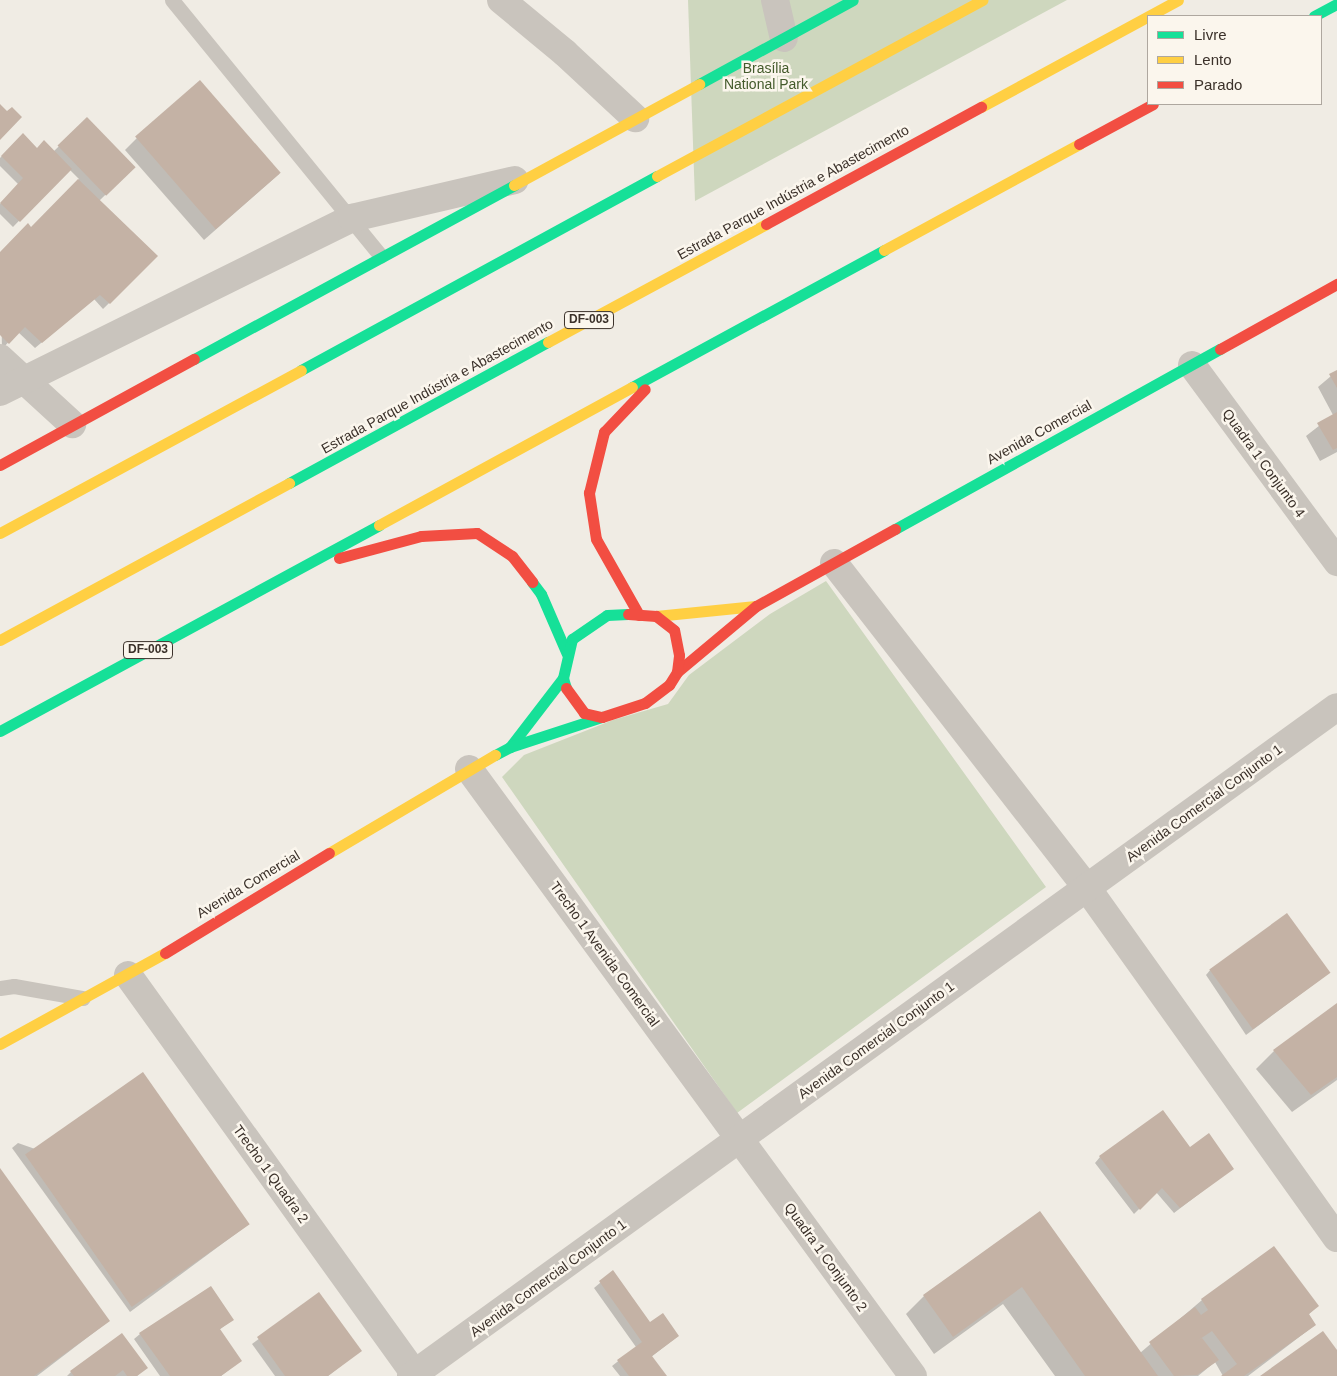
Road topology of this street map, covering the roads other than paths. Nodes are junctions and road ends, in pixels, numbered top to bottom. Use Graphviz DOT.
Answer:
graph roads {
  1 [pos="172,0"];
  2 [pos="501,0"];
  3 [pos="775,0"];
  4 [pos="853,0"];
  5 [pos="982,0"];
  6 [pos="1178,0"];
  7 [pos="1337,4"];
  8 [pos="1150,15"];
  9 [pos="1316,15"];
  10 [pos="1147,17"];
  11 [pos="784,38"];
  12 [pos="1151,105"];
  13 [pos="636,118"];
  14 [pos="527,177"];
  15 [pos="352,218"];
  16 [pos="381,256"];
  17 [pos="1337,284"];
  18 [pos="0,358"];
  19 [pos="1192,364"];
  20 [pos="662,371"];
  21 [pos="23,378"];
  22 [pos="0,392"];
  23 [pos="72,424"];
  24 [pos="0,464"];
  25 [pos="0,533"];
  26 [pos="1337,562"];
  27 [pos="834,563"];
  28 [pos="296,570"];
  29 [pos="756,606"];
  30 [pos="639,615"];
  31 [pos="656,616"];
  32 [pos="0,640"];
  33 [pos="567,654"];
  34 [pos="678,672"];
  35 [pos="562,678"];
  36 [pos="1337,707"];
  37 [pos="602,717"];
  38 [pos="0,731"];
  39 [pos="510,747"];
  40 [pos="469,769"];
  41 [pos="1087,888"];
  42 [pos="128,975"];
  43 [pos="0,988"];
  44 [pos="85,998"];
  45 [pos="0,1044"];
  46 [pos="740,1139"];
  47 [pos="1337,1238"];
  48 [pos="414,1375"];
  49 [pos="913,1376"];
  1 -- 15 [label="lane"];
  2 -- 13 [label="street"];
  3 -- 11 [label="street"];
  4 -- 11 [label="main road"];
  5 -- 25 [label="main road"];
  6 -- 8 [label="main road, Estrada Parque Indústria e Abastecimento / DF-003"];
  7 -- 9 [label="main road"];
  10 -- 32 [label="main road, Estrada Parque Indústria e Abastecimento / DF-003"];
  11 -- 13 [label="main road"];
  12 -- 20 [label="main road, DF-003"];
  13 -- 14 [label="main road"];
  14 -- 15 [label="street"];
  14 -- 16 [label="main road"];
  15 -- 16 [label="lane"];
  15 -- 21 [label="street"];
  16 -- 23 [label="main road"];
  17 -- 19 [label="main road, Avenida Comercial"];
  18 -- 21 [label="street"];
  19 -- 26 [label="street, Quadra 1 Conjunto 4"];
  19 -- 27 [label="main road, Avenida Comercial"];
  20 -- 28 [label="main road, DF-003"];
  20 -- 30 [label="main road"];
  21 -- 22 [label="street"];
  21 -- 23 [label="street"];
  23 -- 24 [label="main road"];
  27 -- 29 [label="main road, Avenida Comercial"];
  27 -- 41 [label="street"];
  28 -- 33 [label="main road"];
  28 -- 38 [label="main road, DF-003"];
  29 -- 31 [label="main road, Avenida Comercial"];
  29 -- 34 [label="main road, Avenida Comercial"];
  30 -- 31 [label="main road"];
  30 -- 33 [label="main road"];
  31 -- 34 [label="main road"];
  33 -- 35 [label="main road"];
  34 -- 37 [label="main road"];
  35 -- 37 [label="main road"];
  35 -- 39 [label="main road, Avenida Comercial"];
  36 -- 41 [label="street, Avenida Comercial Conjunto 1"];
  37 -- 39 [label="main road, Avenida Comercial"];
  39 -- 40 [label="main road, Avenida Comercial"];
  40 -- 42 [label="main road, Avenida Comercial"];
  40 -- 46 [label="street, Trecho 1 Avenida Comercial"];
  41 -- 46 [label="street, Avenida Comercial Conjunto 1"];
  41 -- 47 [label="street"];
  42 -- 44 [label="main road, Avenida Comercial"];
  42 -- 48 [label="street, Trecho 1 Quadra 2"];
  43 -- 44 [label="lane"];
  44 -- 45 [label="main road, Avenida Comercial"];
  46 -- 48 [label="street, Avenida Comercial Conjunto 1"];
  46 -- 49 [label="street, Quadra 1 Conjunto 2"];
}
